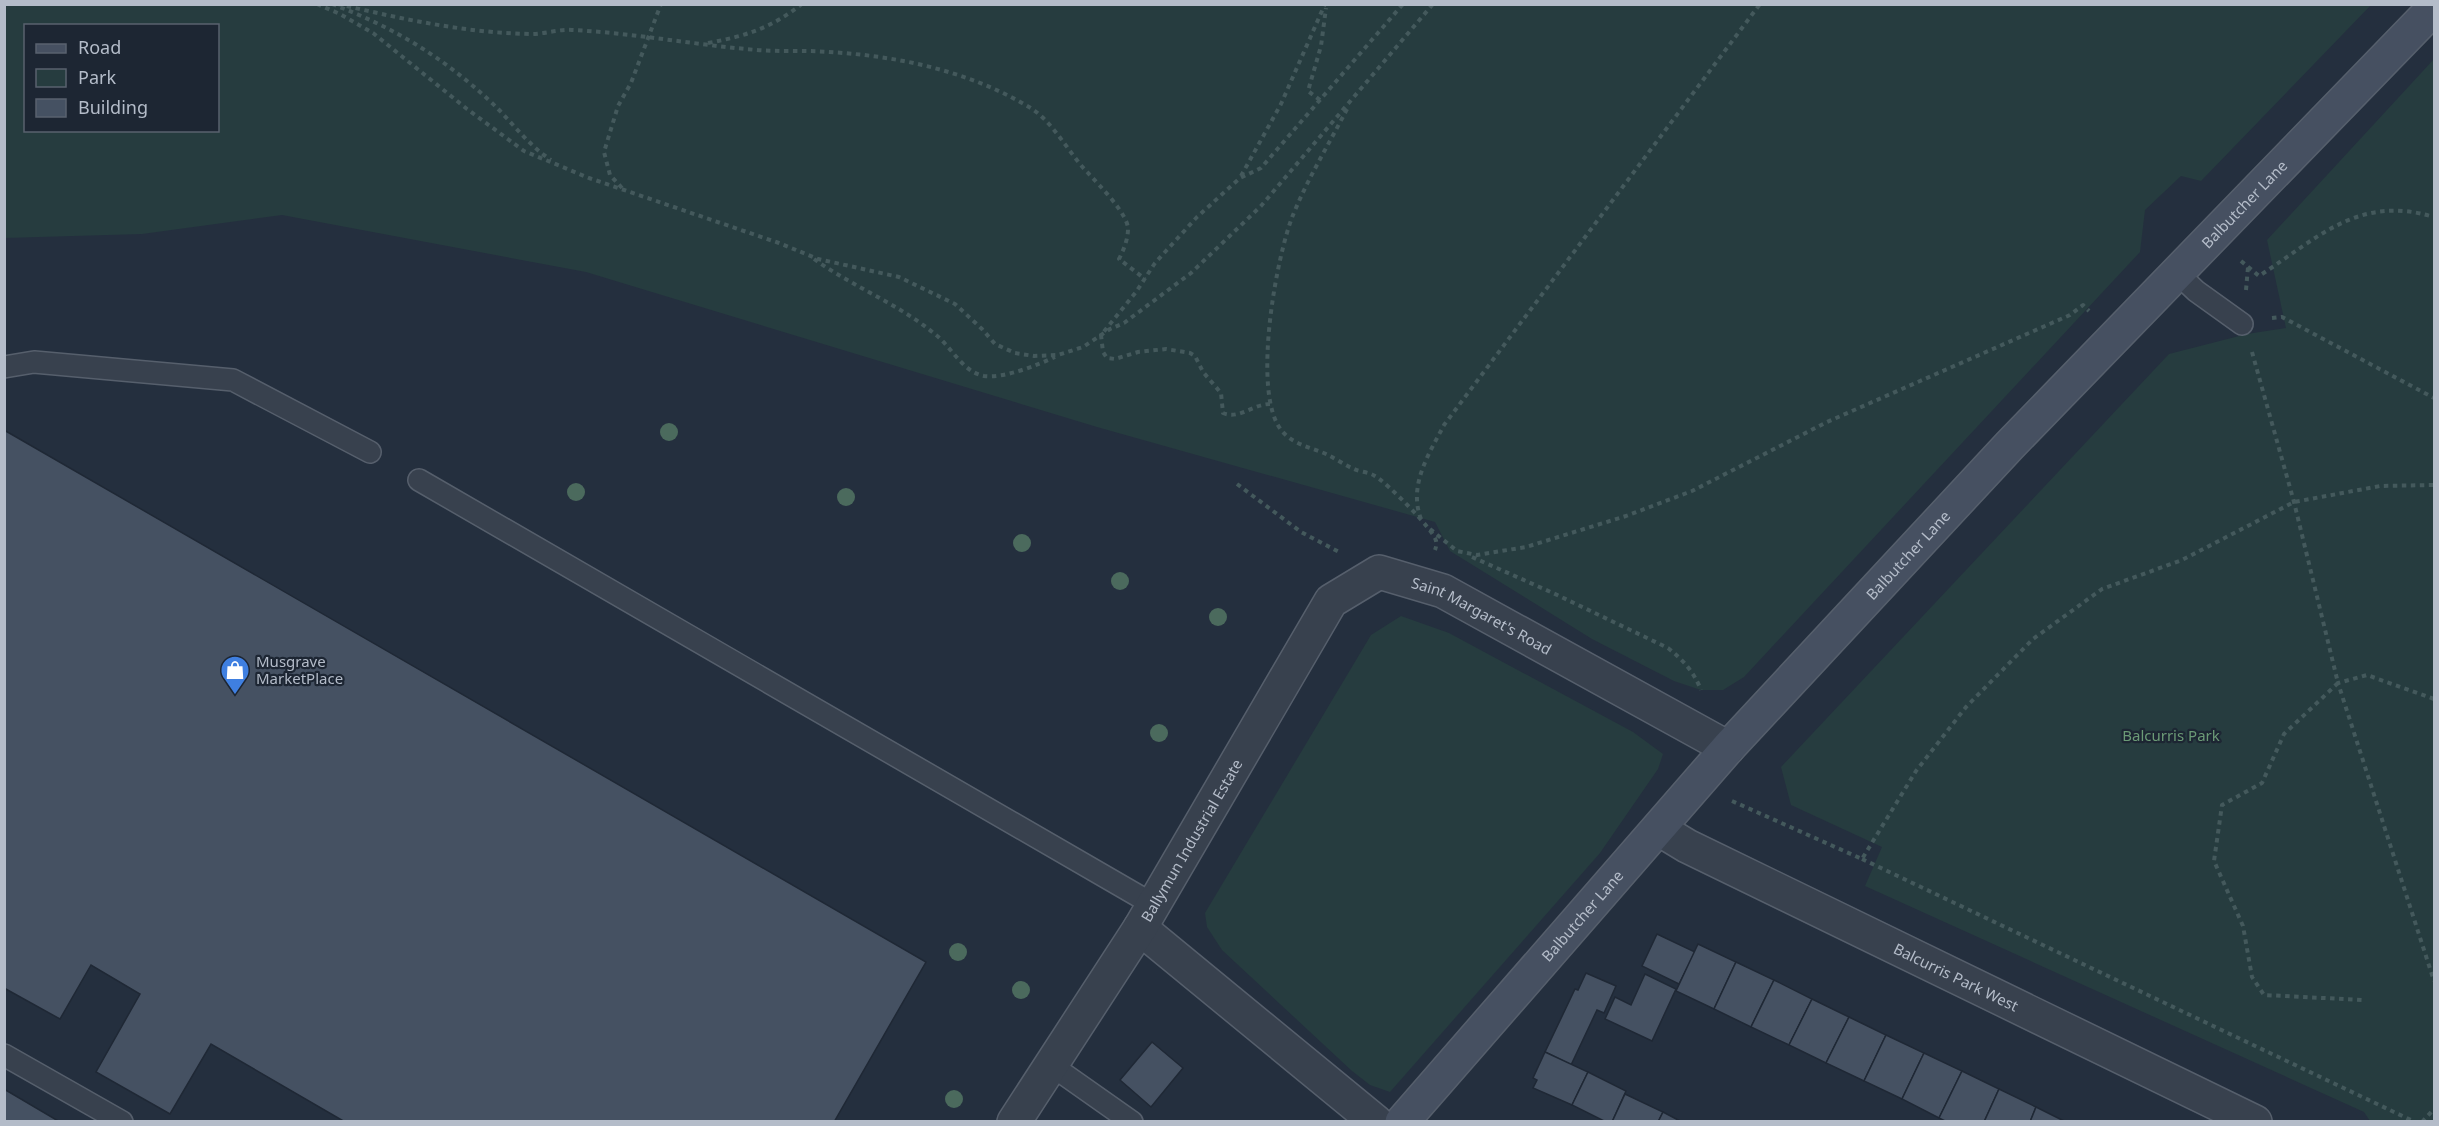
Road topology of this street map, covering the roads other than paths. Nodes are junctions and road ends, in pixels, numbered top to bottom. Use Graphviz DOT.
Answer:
graph roads {
  1 [pos="2434,8"];
  2 [pos="2177,273"];
  3 [pos="2242,324"];
  4 [pos="4,367"];
  5 [pos="370,452"];
  6 [pos="419,480"];
  7 [pos="1379,572"];
  8 [pos="1728,748"];
  9 [pos="1659,830"];
  10 [pos="1147,917"];
  11 [pos="4,1055"];
  12 [pos="1051,1065"];
  13 [pos="122,1122"];
  14 [pos="1014,1122"];
  15 [pos="1132,1122"];
  16 [pos="1376,1122"];
  17 [pos="1402,1122"];
  18 [pos="2255,1122"];
  1 -- 2 [label="street, Balbutcher Lane"];
  2 -- 3 [label="lane"];
  2 -- 8 [label="street, Balbutcher Lane"];
  4 -- 5 [label="lane"];
  6 -- 10 [label="lane"];
  7 -- 8 [label="street, Saint Margaret's Road"];
  7 -- 10 [label="street, Ballymun Industrial Estate"];
  8 -- 9 [label="street, Balbutcher Lane"];
  9 -- 17 [label="street, Balbutcher Lane"];
  9 -- 18 [label="street, Balcurris Park West"];
  10 -- 12 [label="street, Ballymun Industrial Estate"];
  10 -- 16 [label="street"];
  11 -- 13 [label="lane"];
  12 -- 14 [label="street, Ballymun Industrial Estate"];
  12 -- 15 [label="lane"];
}
